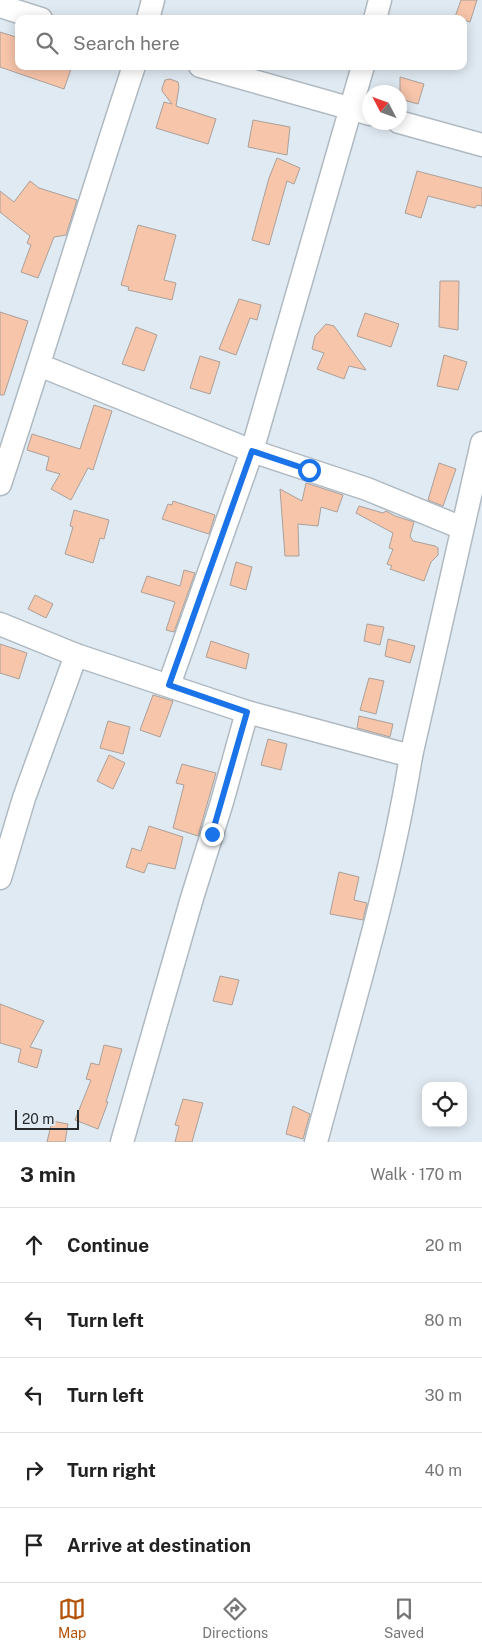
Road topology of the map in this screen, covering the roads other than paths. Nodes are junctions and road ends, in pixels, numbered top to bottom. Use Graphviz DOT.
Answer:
graph roads {
  1 [pos="153,0"];
  2 [pos="380,0"];
  3 [pos="0,6"];
  4 [pos="28,15"];
  5 [pos="149,15"];
  6 [pos="376,15"];
  7 [pos="133,70"];
  8 [pos="214,70"];
  9 [pos="363,70"];
  10 [pos="361,112"];
  11 [pos="407,124"];
  12 [pos="482,145"];
  13 [pos="39,365"];
  14 [pos="482,443"];
  15 [pos="252,451"];
  16 [pos="0,484"];
  17 [pos="462,528"];
  18 [pos="0,624"];
  19 [pos="76,655"];
  20 [pos="169,685"];
  21 [pos="247,712"];
  22 [pos="411,756"];
  23 [pos="0,878"];
  24 [pos="122,1142"];
  25 [pos="316,1142"];
  1 -- 5 [label="street"];
  2 -- 6 [label="street"];
  3 -- 4 [label="street"];
  7 -- 13 [label="street"];
  8 -- 10 [label="street"];
  9 -- 10 [label="street"];
  10 -- 15 [label="street"];
  11 -- 12 [label="street"];
  13 -- 15 [label="street"];
  13 -- 16 [label="street"];
  14 -- 17 [label="street"];
  15 -- 17 [label="street"];
  15 -- 20 [label="street"];
  17 -- 22 [label="street"];
  18 -- 19 [label="street"];
  19 -- 20 [label="street"];
  19 -- 23 [label="street"];
  20 -- 21 [label="street"];
  21 -- 22 [label="street"];
  21 -- 24 [label="street"];
  22 -- 25 [label="street"];
}
